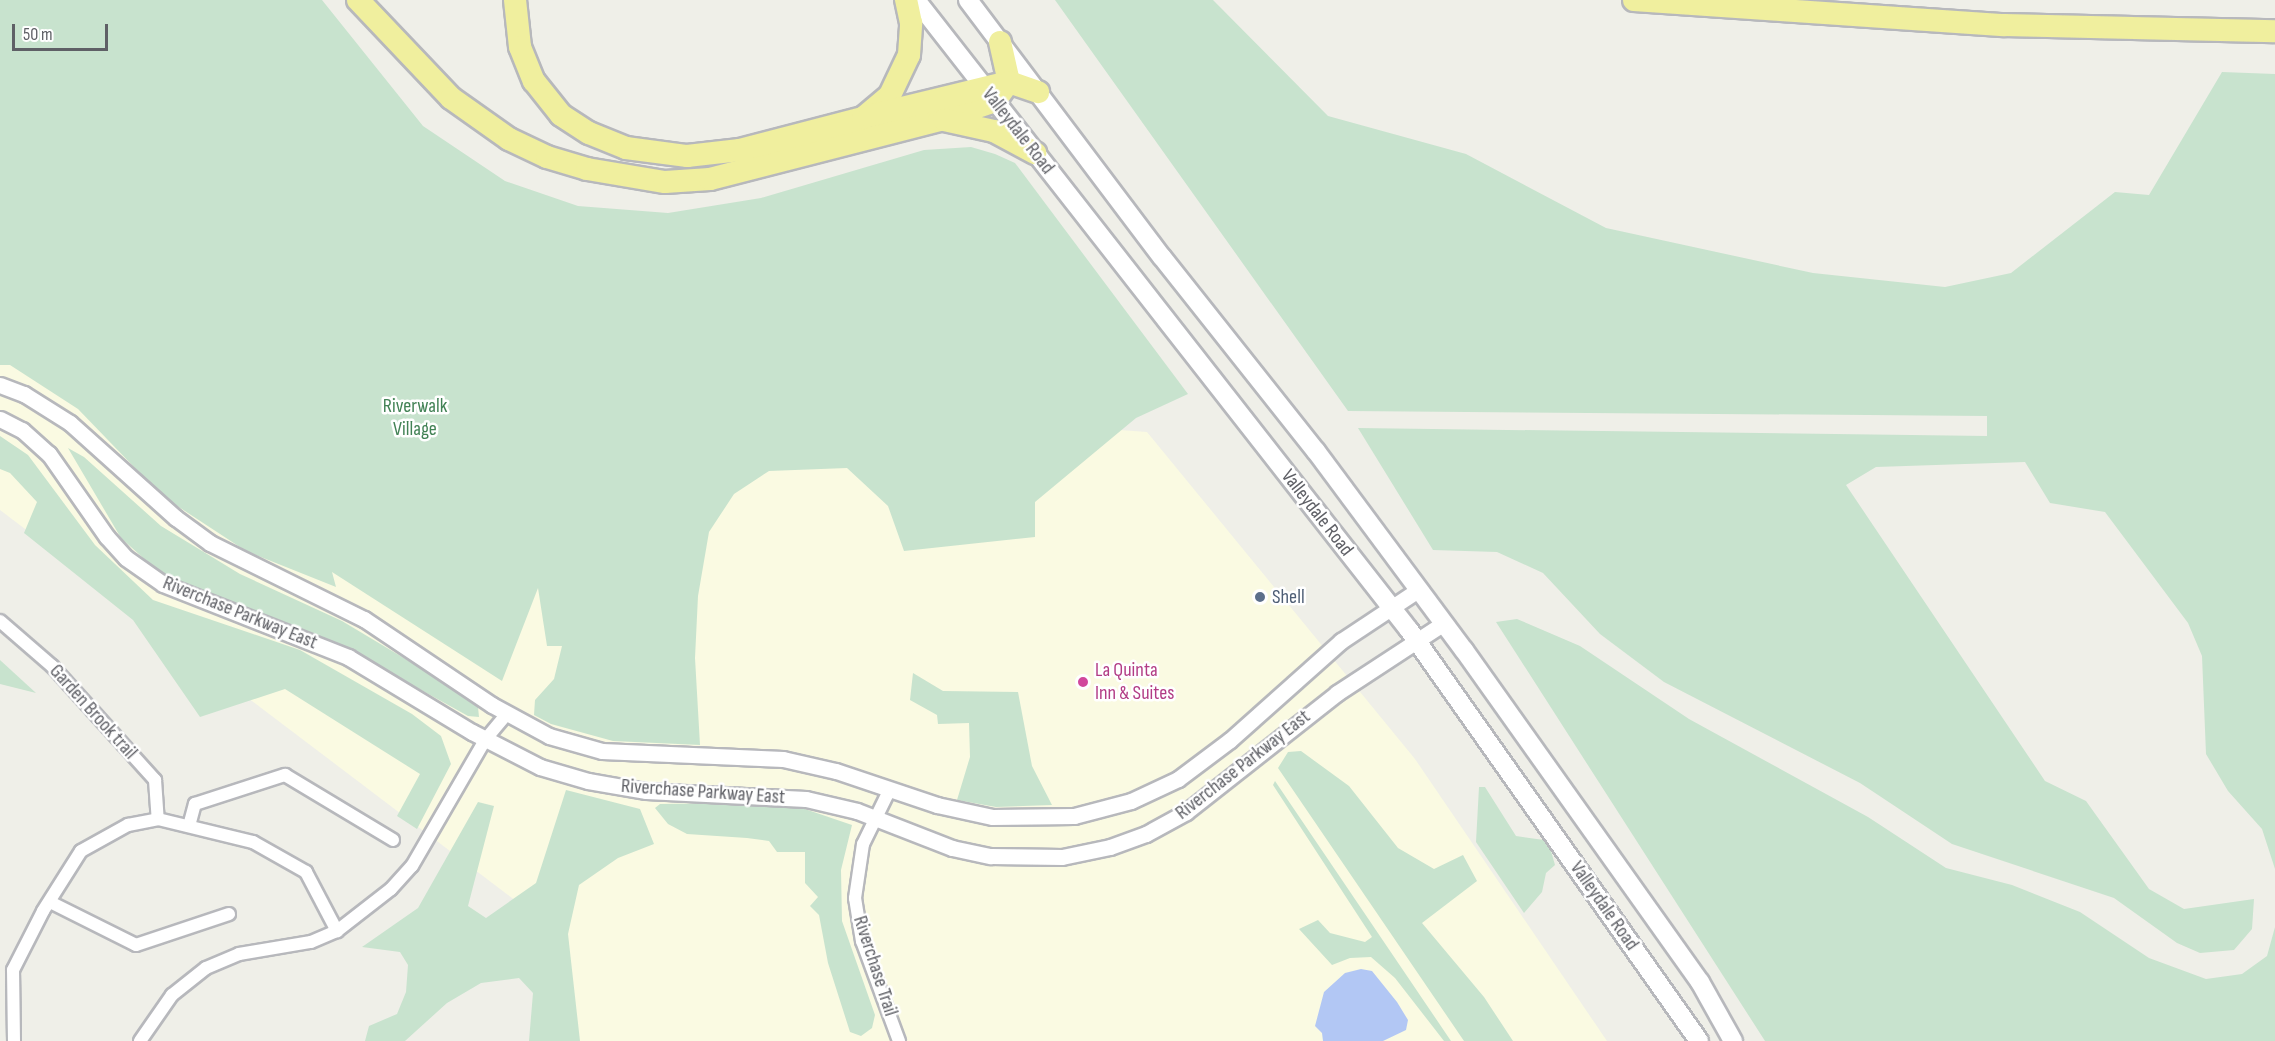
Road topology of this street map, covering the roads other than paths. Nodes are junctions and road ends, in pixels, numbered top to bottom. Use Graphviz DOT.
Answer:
graph roads {
  1 [pos="358,0"];
  2 [pos="515,0"];
  3 [pos="906,0"];
  4 [pos="916,0"];
  5 [pos="968,0"];
  6 [pos="1634,0"];
  7 [pos="2275,30"];
  8 [pos="1000,42"];
  9 [pos="1009,82"];
  10 [pos="1038,92"];
  11 [pos="989,93"];
  12 [pos="863,118"];
  13 [pos="939,120"];
  14 [pos="1035,153"];
  15 [pos="0,385"];
  16 [pos="0,420"];
  17 [pos="1419,590"];
  18 [pos="1392,608"];
  19 [pos="0,621"];
  20 [pos="1444,624"];
  21 [pos="1417,641"];
  22 [pos="507,714"];
  23 [pos="485,740"];
  24 [pos="890,789"];
  25 [pos="873,818"];
  26 [pos="158,819"];
  27 [pos="189,826"];
  28 [pos="393,840"];
  29 [pos="50,902"];
  30 [pos="229,914"];
  31 [pos="337,931"];
  32 [pos="14,1041"];
  33 [pos="140,1041"];
  34 [pos="899,1041"];
  35 [pos="1699,1041"];
  36 [pos="1733,1041"];
  1 -- 13 [label="highway"];
  2 -- 12 [label="highway"];
  3 -- 12 [label="highway"];
  4 -- 11 [label="main road, Valleydale Road"];
  5 -- 8 [label="main road, Valleydale Road"];
  6 -- 7 [label="highway"];
  8 -- 9 [label="highway"];
  8 -- 10 [label="main road, Valleydale Road"];
  9 -- 10 [label="highway"];
  9 -- 11 [label="highway"];
  10 -- 17 [label="main road, Valleydale Road"];
  11 -- 12 [label="highway"];
  11 -- 13 [label="highway"];
  11 -- 14 [label="main road, Valleydale Road"];
  13 -- 14 [label="highway"];
  14 -- 18 [label="main road, Valleydale Road"];
  15 -- 22 [label="street, Riverchase Parkway East"];
  16 -- 23 [label="street, Riverchase Parkway East"];
  17 -- 18 [label="street, Riverchase Parkway East"];
  17 -- 20 [label="main road, Valleydale Road"];
  18 -- 21 [label="main road, Valleydale Road"];
  18 -- 24 [label="street, Riverchase Parkway East"];
  19 -- 26 [label="street, Garden Brook trail"];
  20 -- 21 [label="street, Riverchase Parkway East"];
  20 -- 36 [label="main road, Valleydale Road"];
  21 -- 25 [label="street, Riverchase Parkway East"];
  21 -- 35 [label="main road, Valleydale Road"];
  22 -- 23 [label="street"];
  22 -- 24 [label="street, Riverchase Parkway East"];
  23 -- 25 [label="street, Riverchase Parkway East"];
  23 -- 31 [label="street"];
  24 -- 25 [label="street, Riverchase Trail"];
  25 -- 34 [label="street, Riverchase Trail"];
  26 -- 27 [label="street"];
  26 -- 29 [label="street"];
  27 -- 28 [label="street"];
  27 -- 31 [label="street"];
  29 -- 30 [label="street"];
  29 -- 32 [label="street"];
  31 -- 33 [label="street"];
}
